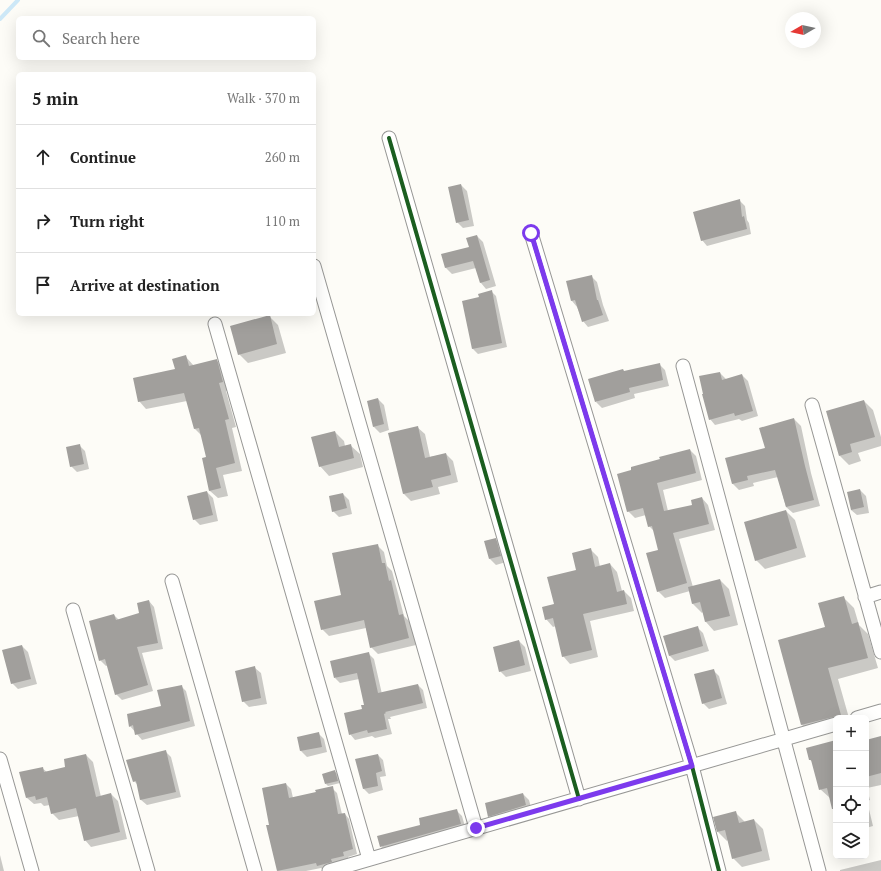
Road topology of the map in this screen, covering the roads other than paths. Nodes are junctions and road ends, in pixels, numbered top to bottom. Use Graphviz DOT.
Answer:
graph roads {
  1 [pos="389,138"];
  2 [pos="531,233"];
  3 [pos="316,273"];
  4 [pos="215,324"];
  5 [pos="683,366"];
  6 [pos="812,405"];
  7 [pos="172,581"];
  8 [pos="881,592"];
  9 [pos="865,597"];
  10 [pos="73,610"];
  11 [pos="881,652"];
  12 [pos="881,711"];
  13 [pos="867,715"];
  14 [pos="833,725"];
  15 [pos="783,739"];
  16 [pos="0,759"];
  17 [pos="692,766"];
  18 [pos="579,799"];
  19 [pos="476,828"];
  20 [pos="369,859"];
  21 [pos="32,871"];
  22 [pos="148,871"];
  23 [pos="255,871"];
  24 [pos="329,871"];
  25 [pos="719,871"];
  26 [pos="819,871"];
  1 -- 18 [label="street"];
  2 -- 17 [label="street"];
  3 -- 19 [label="street"];
  4 -- 20 [label="street"];
  5 -- 15 [label="street"];
  6 -- 9 [label="street"];
  7 -- 23 [label="street"];
  8 -- 9 [label="street"];
  9 -- 11 [label="street"];
  10 -- 22 [label="street"];
  12 -- 13 [label="street"];
  14 -- 15 [label="street"];
  15 -- 17 [label="street"];
  15 -- 26 [label="street"];
  16 -- 21 [label="street"];
  17 -- 18 [label="street"];
  17 -- 25 [label="street"];
  18 -- 19 [label="street"];
  19 -- 20 [label="street"];
  20 -- 24 [label="street"];
}
